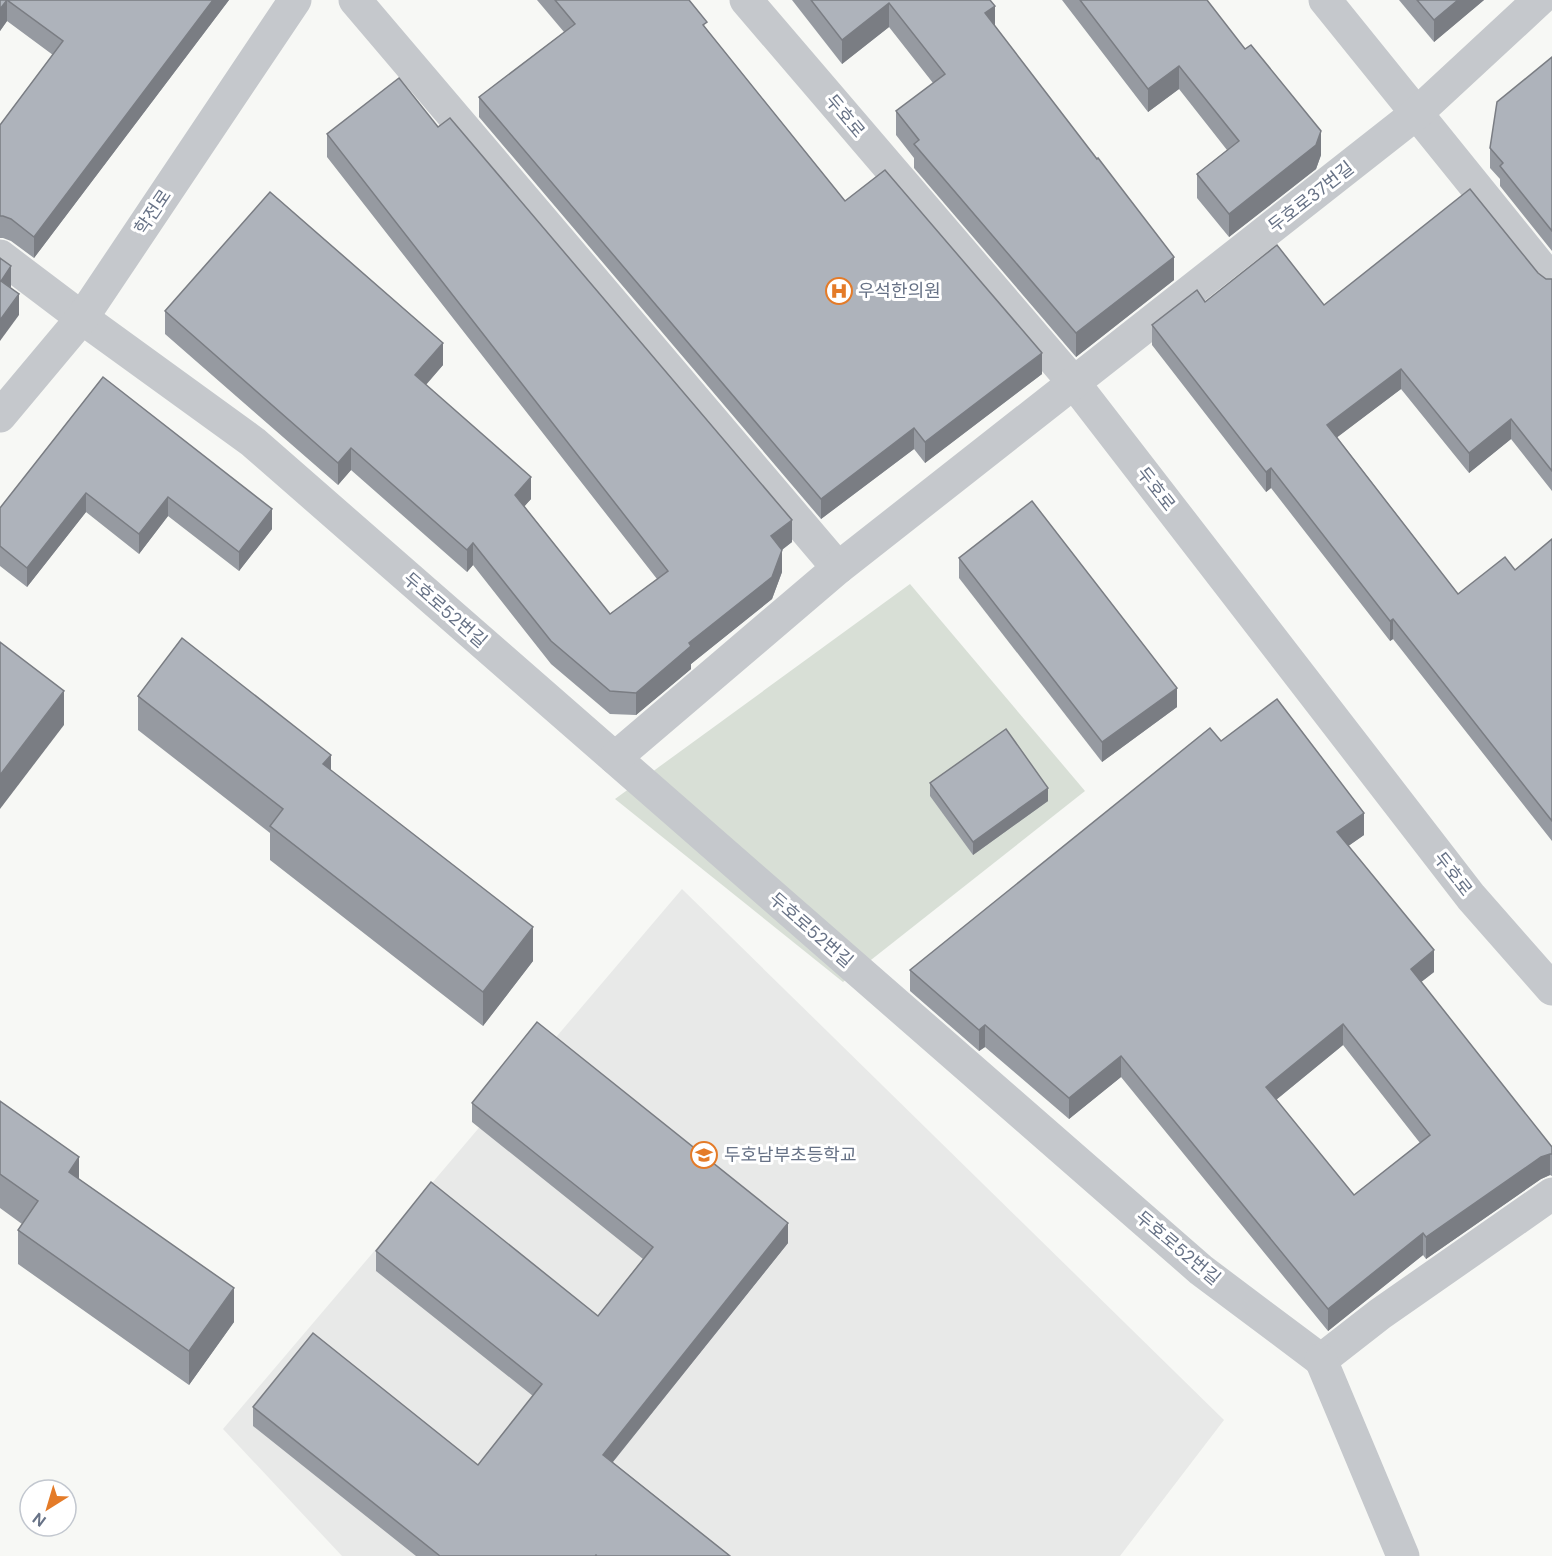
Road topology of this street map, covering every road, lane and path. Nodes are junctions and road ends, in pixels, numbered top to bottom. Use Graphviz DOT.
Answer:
graph roads {
  1 [pos="295,0"];
  2 [pos="355,0"];
  3 [pos="746,0"];
  4 [pos="1325,0"];
  5 [pos="1539,0"];
  6 [pos="1417,113"];
  7 [pos="0,256"];
  8 [pos="1552,281"];
  9 [pos="82,318"];
  10 [pos="1074,383"];
  11 [pos="0,416"];
  12 [pos="838,568"];
  13 [pos="615,758"];
  14 [pos="1552,989"];
  15 [pos="1552,1194"];
  16 [pos="1321,1360"];
  17 [pos="1403,1556"];
  1 -- 9 [label="street, 학전로"];
  2 -- 12 [label="street"];
  3 -- 10 [label="street, 두호로"];
  4 -- 6 [label="street"];
  5 -- 6 [label="street, 두호로37번길"];
  6 -- 8 [label="street"];
  6 -- 10 [label="street, 두호로37번길"];
  7 -- 9 [label="street, 두호로52번길"];
  9 -- 11 [label="street, 학전로"];
  9 -- 13 [label="street, 두호로52번길"];
  10 -- 12 [label="street, 두호로37번길"];
  10 -- 14 [label="street, 두호로"];
  12 -- 13 [label="street, 두호로37번길"];
  13 -- 16 [label="street, 두호로52번길"];
  15 -- 16 [label="street"];
  16 -- 17 [label="street"];
}
